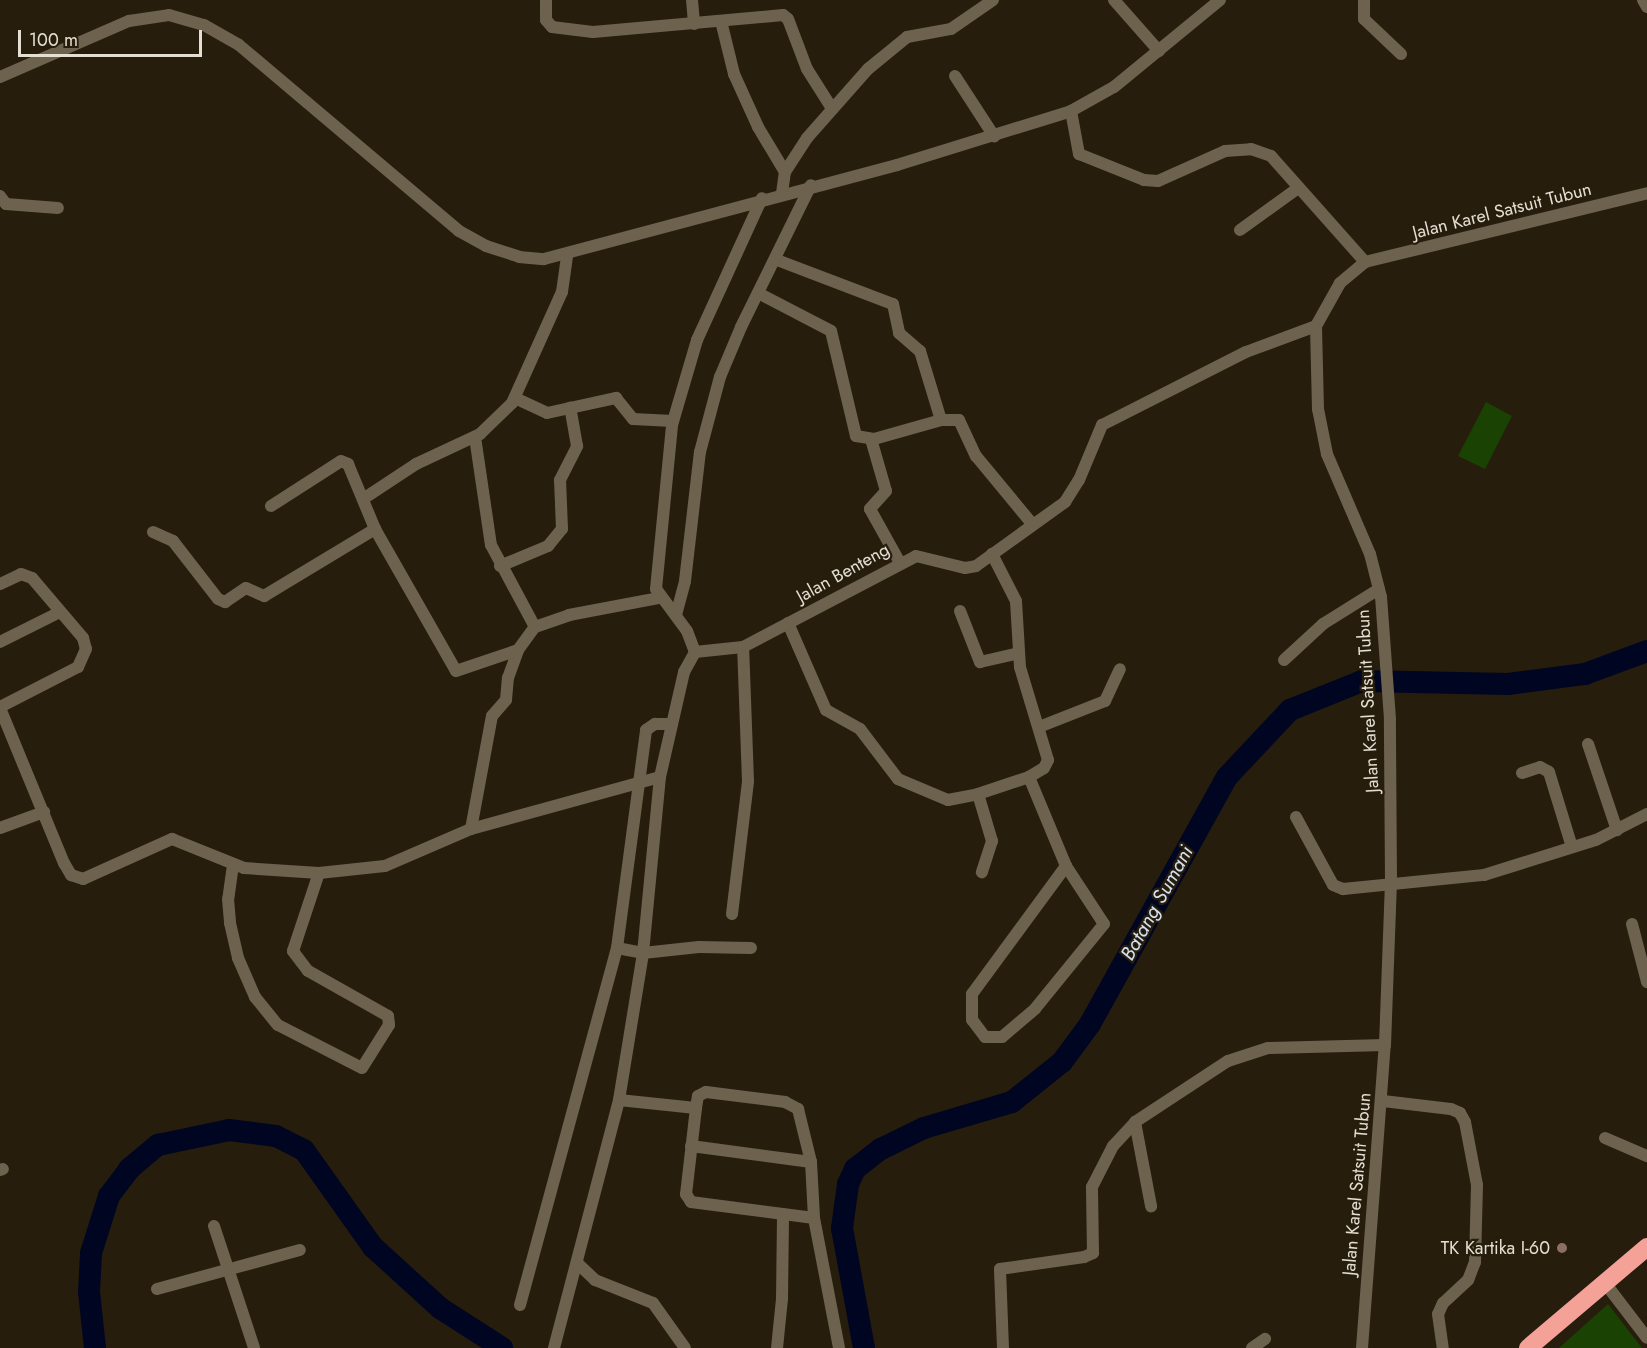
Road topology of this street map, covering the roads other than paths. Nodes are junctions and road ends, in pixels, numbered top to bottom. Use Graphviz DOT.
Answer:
graph roads {
  1 [pos="546,0"];
  2 [pos="692,0"];
  3 [pos="993,0"];
  4 [pos="1114,0"];
  5 [pos="1220,0"];
  6 [pos="1364,0"];
  7 [pos="1643,0"];
  8 [pos="1647,7"];
  9 [pos="721,21"];
  10 [pos="694,24"];
  11 [pos="1159,51"];
  12 [pos="1401,54"];
  13 [pos="955,76"];
  14 [pos="0,77"];
  15 [pos="831,107"];
  16 [pos="1071,111"];
  17 [pos="994,136"];
  18 [pos="785,172"];
  19 [pos="811,185"];
  20 [pos="1298,188"];
  21 [pos="782,193"];
  22 [pos="1647,193"];
  23 [pos="0,196"];
  24 [pos="762,198"];
  25 [pos="58,208"];
  26 [pos="1240,230"];
  27 [pos="567,255"];
  28 [pos="777,260"];
  29 [pos="1365,262"];
  30 [pos="760,294"];
  31 [pos="1316,326"];
  32 [pos="515,398"];
  33 [pos="570,408"];
  34 [pos="941,420"];
  35 [pos="673,421"];
  36 [pos="475,437"];
  37 [pos="872,439"];
  38 [pos="363,499"];
  39 [pos="271,506"];
  40 [pos="1033,525"];
  41 [pos="375,529"];
  42 [pos="153,532"];
  43 [pos="992,554"];
  44 [pos="900,563"];
  45 [pos="500,566"];
  46 [pos="0,584"];
  47 [pos="1379,589"];
  48 [pos="659,598"];
  49 [pos="960,611"];
  50 [pos="60,612"];
  51 [pos="675,615"];
  52 [pos="788,623"];
  53 [pos="535,627"];
  54 [pos="0,642"];
  55 [pos="743,647"];
  56 [pos="518,650"];
  57 [pos="695,652"];
  58 [pos="1019,652"];
  59 [pos="1284,660"];
  60 [pos="1120,669"];
  61 [pos="0,707"];
  62 [pos="672,724"];
  63 [pos="1039,727"];
  64 [pos="1588,744"];
  65 [pos="1522,773"];
  66 [pos="660,777"];
  67 [pos="1029,777"];
  68 [pos="639,780"];
  69 [pos="978,794"];
  70 [pos="44,812"];
  71 [pos="1647,814"];
  72 [pos="1296,817"];
  73 [pos="0,828"];
  74 [pos="471,829"];
  75 [pos="1617,830"];
  76 [pos="1572,847"];
  77 [pos="233,865"];
  78 [pos="1066,866"];
  79 [pos="982,872"];
  80 [pos="319,873"];
  81 [pos="1391,881"];
  82 [pos="732,914"];
  83 [pos="1632,924"];
  84 [pos="617,948"];
  85 [pos="752,948"];
  86 [pos="643,953"];
  87 [pos="1647,982"];
  88 [pos="1385,1045"];
  89 [pos="619,1100"];
  90 [pos="1383,1101"];
  91 [pos="696,1108"];
  92 [pos="1135,1122"];
  93 [pos="1605,1138"];
  94 [pos="691,1146"];
  95 [pos="1647,1156"];
  96 [pos="811,1162"];
  97 [pos="1151,1206"];
  98 [pos="783,1214"];
  99 [pos="814,1218"];
  100 [pos="214,1226"];
  101 [pos="1647,1246"];
  102 [pos="300,1250"];
  103 [pos="577,1263"];
  104 [pos="230,1269"];
  105 [pos="1605,1283"];
  106 [pos="157,1288"];
  107 [pos="520,1305"];
  108 [pos="1647,1338"];
  109 [pos="1265,1339"];
  110 [pos="254,1348"];
  111 [pos="554,1348"];
  112 [pos="686,1348"];
  113 [pos="777,1348"];
  114 [pos="839,1348"];
  115 [pos="1003,1348"];
  116 [pos="1252,1348"];
  117 [pos="1362,1348"];
  118 [pos="1443,1348"];
  119 [pos="1528,1348"];
  1 -- 10 [label="street"];
  2 -- 10 [label="street"];
  3 -- 15 [label="street"];
  4 -- 11 [label="street"];
  5 -- 11 [label="street"];
  6 -- 12 [label="street"];
  7 -- 8 [label="street"];
  9 -- 10 [label="street"];
  9 -- 15 [label="street"];
  9 -- 18 [label="street"];
  11 -- 16 [label="street"];
  13 -- 17 [label="street"];
  14 -- 27 [label="street"];
  15 -- 18 [label="street"];
  16 -- 17 [label="street"];
  16 -- 20 [label="street"];
  17 -- 19 [label="street"];
  18 -- 21 [label="street"];
  19 -- 21 [label="street"];
  19 -- 28 [label="street"];
  20 -- 26 [label="street"];
  20 -- 29 [label="street"];
  21 -- 24 [label="street"];
  22 -- 29 [label="street, Jalan Karel Satsuit Tubun"];
  23 -- 25 [label="street"];
  24 -- 27 [label="street"];
  24 -- 35 [label="street"];
  27 -- 32 [label="street"];
  28 -- 30 [label="street"];
  28 -- 34 [label="street"];
  29 -- 31 [label="street, Jalan Karel Satsuit Tubun"];
  30 -- 37 [label="street"];
  30 -- 51 [label="street"];
  31 -- 40 [label="street, Jalan Benteng"];
  31 -- 47 [label="street, Jalan Karel Satsuit Tubun"];
  32 -- 33 [label="street"];
  32 -- 36 [label="street"];
  33 -- 35 [label="street"];
  33 -- 45 [label="street"];
  34 -- 37 [label="street"];
  34 -- 40 [label="street"];
  35 -- 48 [label="street"];
  36 -- 38 [label="street"];
  36 -- 45 [label="street"];
  37 -- 44 [label="street"];
  38 -- 39 [label="street"];
  38 -- 41 [label="street"];
  40 -- 43 [label="street, Jalan Benteng"];
  41 -- 42 [label="street"];
  41 -- 56 [label="street"];
  43 -- 44 [label="street, Jalan Benteng"];
  43 -- 58 [label="street"];
  44 -- 52 [label="street, Jalan Benteng"];
  45 -- 53 [label="street"];
  46 -- 50 [label="street"];
  47 -- 59 [label="street"];
  47 -- 81 [label="street, Jalan Karel Satsuit Tubun"];
  48 -- 51 [label="street"];
  48 -- 53 [label="street"];
  49 -- 58 [label="street"];
  50 -- 54 [label="street"];
  50 -- 61 [label="street"];
  51 -- 57 [label="street"];
  52 -- 55 [label="street, Jalan Benteng"];
  52 -- 69 [label="street"];
  53 -- 56 [label="street"];
  55 -- 57 [label="street, Jalan Benteng"];
  55 -- 82 [label="street"];
  56 -- 74 [label="street"];
  57 -- 62 [label="street"];
  58 -- 63 [label="street"];
  60 -- 63 [label="street"];
  61 -- 70 [label="street"];
  62 -- 66 [label="street"];
  62 -- 68 [label="street"];
  63 -- 67 [label="street"];
  64 -- 75 [label="street"];
  65 -- 76 [label="street"];
  66 -- 68 [label="street"];
  66 -- 86 [label="street"];
  67 -- 69 [label="street"];
  67 -- 78 [label="street"];
  68 -- 74 [label="street"];
  68 -- 84 [label="street"];
  69 -- 79 [label="street"];
  70 -- 73 [label="street"];
  70 -- 77 [label="street"];
  71 -- 75 [label="street"];
  72 -- 81 [label="street"];
  74 -- 80 [label="street"];
  75 -- 76 [label="street"];
  76 -- 81 [label="street"];
  77 -- 80 [label="street"];
  77 -- 80 [label="street"];
  78 -- 78 [label="street"];
  81 -- 88 [label="street, Jalan Karel Satsuit Tubun"];
  83 -- 87 [label="street"];
  84 -- 86 [label="street"];
  84 -- 107 [label="street"];
  85 -- 86 [label="street"];
  86 -- 89 [label="street"];
  88 -- 90 [label="street, Jalan Karel Satsuit Tubun"];
  88 -- 92 [label="street"];
  89 -- 91 [label="street"];
  89 -- 103 [label="street"];
  90 -- 117 [label="street, Jalan Karel Satsuit Tubun"];
  90 -- 118 [label="street"];
  91 -- 94 [label="street"];
  91 -- 96 [label="street"];
  92 -- 97 [label="street"];
  92 -- 115 [label="street"];
  93 -- 95 [label="street"];
  94 -- 96 [label="street"];
  94 -- 98 [label="street"];
  96 -- 99 [label="street"];
  98 -- 99 [label="street"];
  98 -- 113 [label="street"];
  99 -- 114 [label="street"];
  100 -- 104 [label="street"];
  101 -- 105 [label="highway"];
  102 -- 104 [label="street"];
  103 -- 111 [label="street"];
  103 -- 112 [label="street"];
  104 -- 106 [label="street"];
  104 -- 110 [label="street"];
  105 -- 108 [label="street"];
  105 -- 119 [label="highway"];
  109 -- 116 [label="street"];
}
